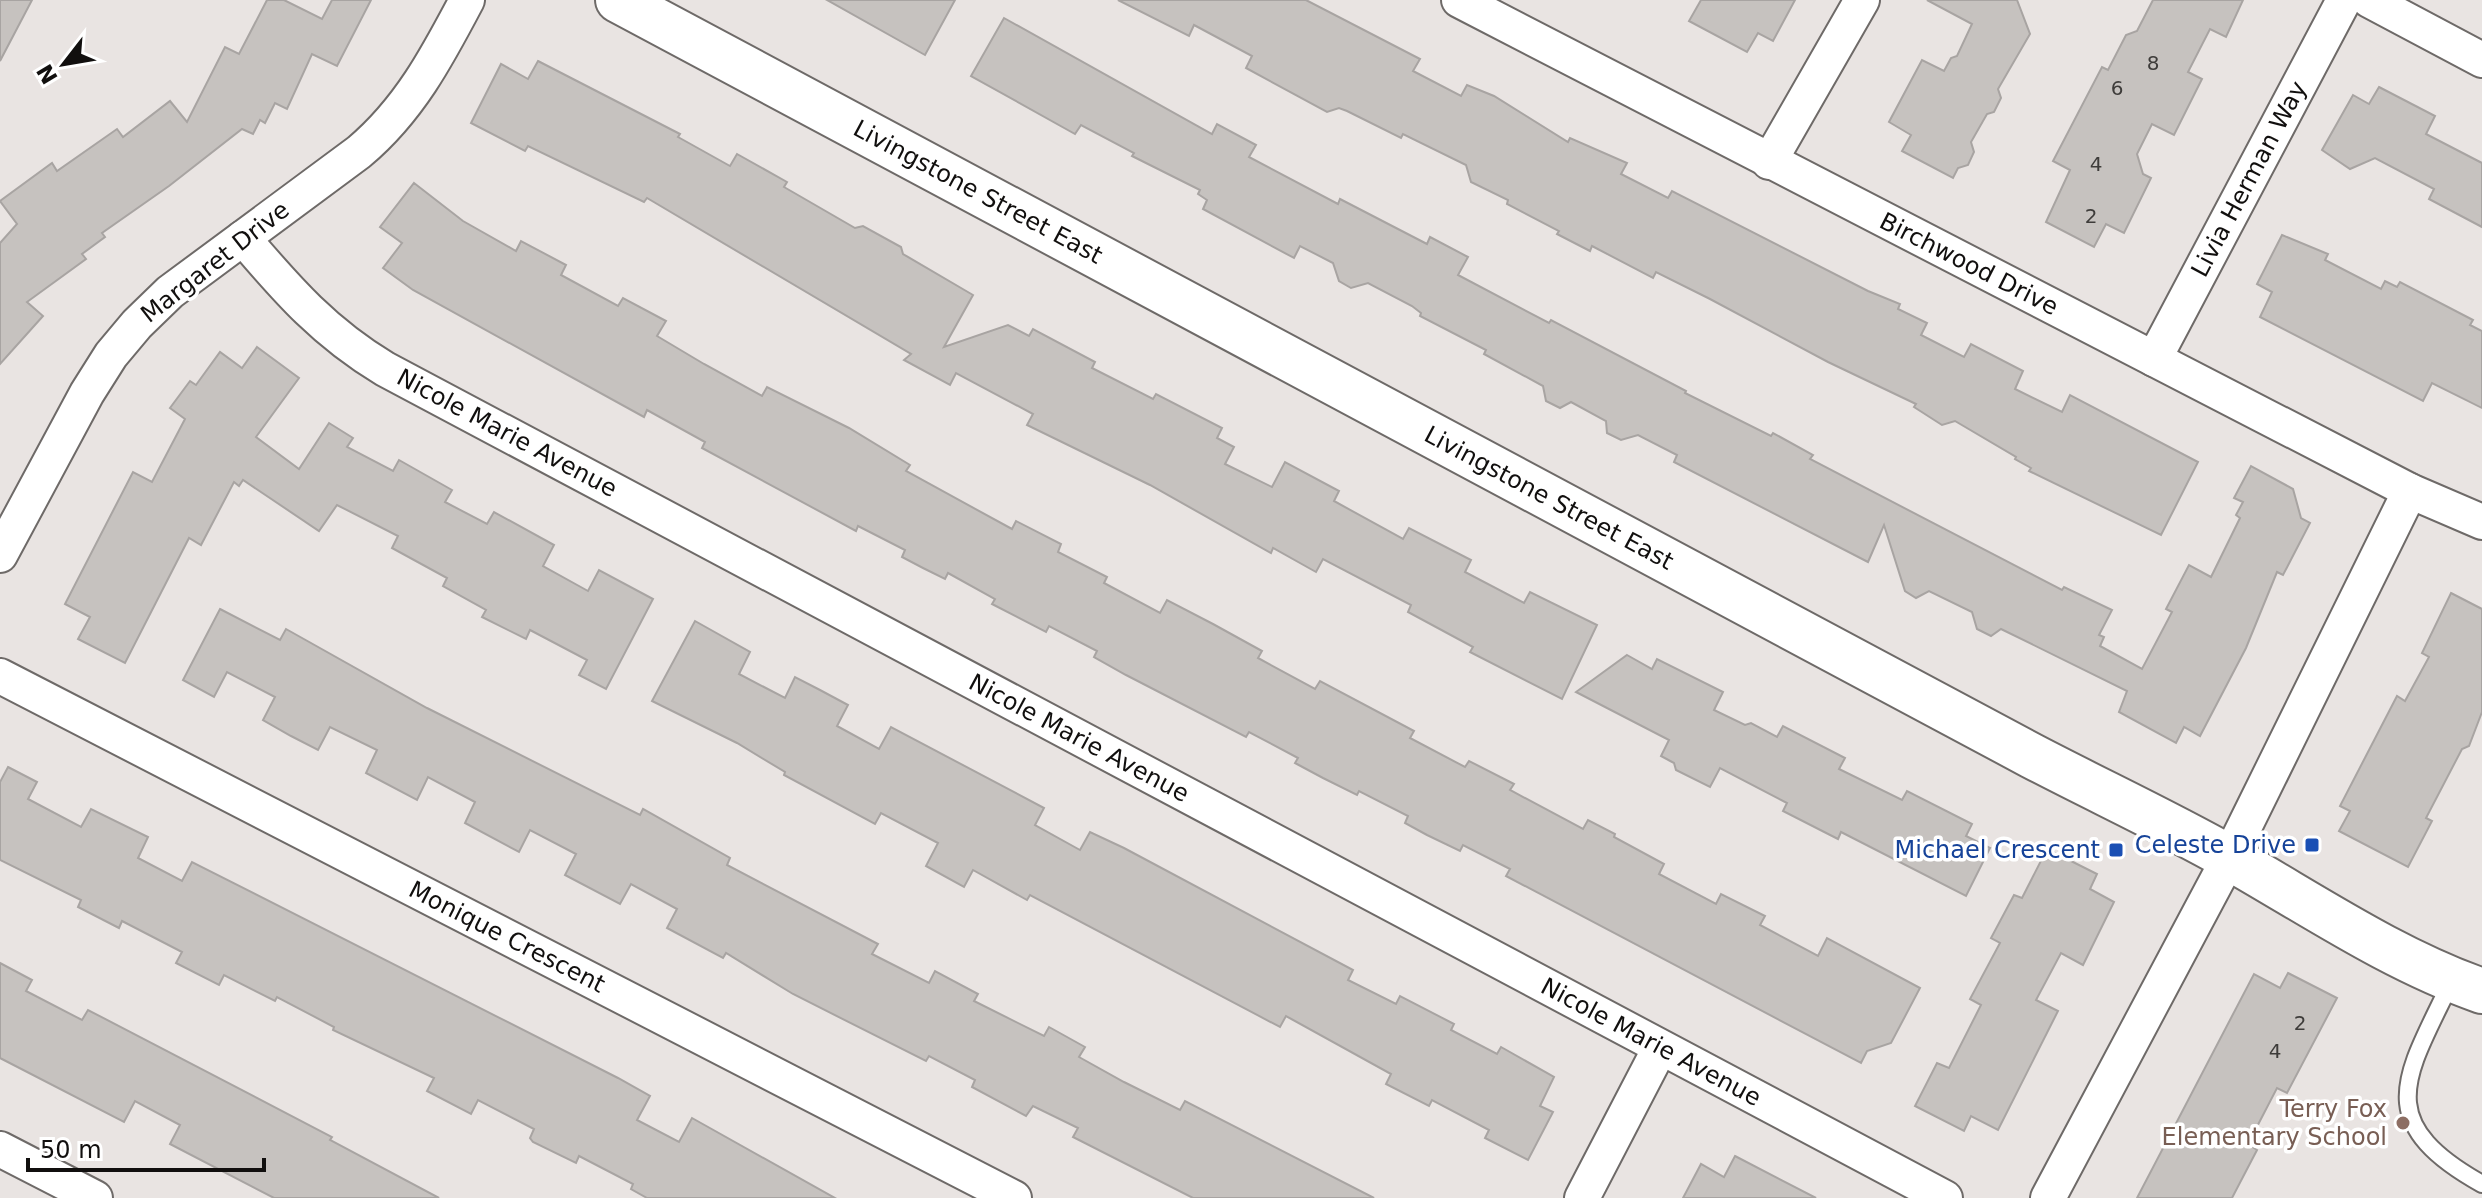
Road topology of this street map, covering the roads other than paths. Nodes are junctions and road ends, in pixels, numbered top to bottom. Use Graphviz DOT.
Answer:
graph roads {
  1 [pos="467,0"];
  2 [pos="618,0"];
  3 [pos="1459,0"];
  4 [pos="1862,0"];
  5 [pos="2344,0"];
  6 [pos="2369,0"];
  7 [pos="2482,60"];
  8 [pos="1769,162"];
  9 [pos="243,238"];
  10 [pos="2154,359"];
  11 [pos="2410,491"];
  12 [pos="2482,522"];
  13 [pos="0,555"];
  14 [pos="0,676"];
  15 [pos="2229,858"];
  16 [pos="2467,985"];
  17 [pos="1660,1048"];
  18 [pos="0,1149"];
  19 [pos="2482,1184"];
  20 [pos="95,1198"];
  21 [pos="1014,1198"];
  22 [pos="1582,1198"];
  23 [pos="1945,1198"];
  24 [pos="2048,1198"];
  1 -- 9 [label="street, Margaret Drive"];
  2 -- 15 [label="street, Livingstone Street East"];
  3 -- 8 [label="street, Birchwood Drive"];
  4 -- 8 [label="street"];
  5 -- 10 [label="street, Livia Herman Way"];
  6 -- 7 [label="street"];
  8 -- 10 [label="street, Birchwood Drive"];
  9 -- 13 [label="street, Margaret Drive"];
  9 -- 17 [label="street, Nicole Marie Avenue"];
  10 -- 11 [label="street, Birchwood Drive"];
  11 -- 12 [label="street, Birchwood Drive"];
  11 -- 15 [label="street"];
  14 -- 21 [label="street, Monique Crescent"];
  15 -- 16 [label="street, Livingstone Street East"];
  15 -- 24 [label="street"];
  16 -- 19 [label="lane"];
  17 -- 22 [label="street"];
  17 -- 23 [label="street, Nicole Marie Avenue"];
  18 -- 20 [label="street"];
}
